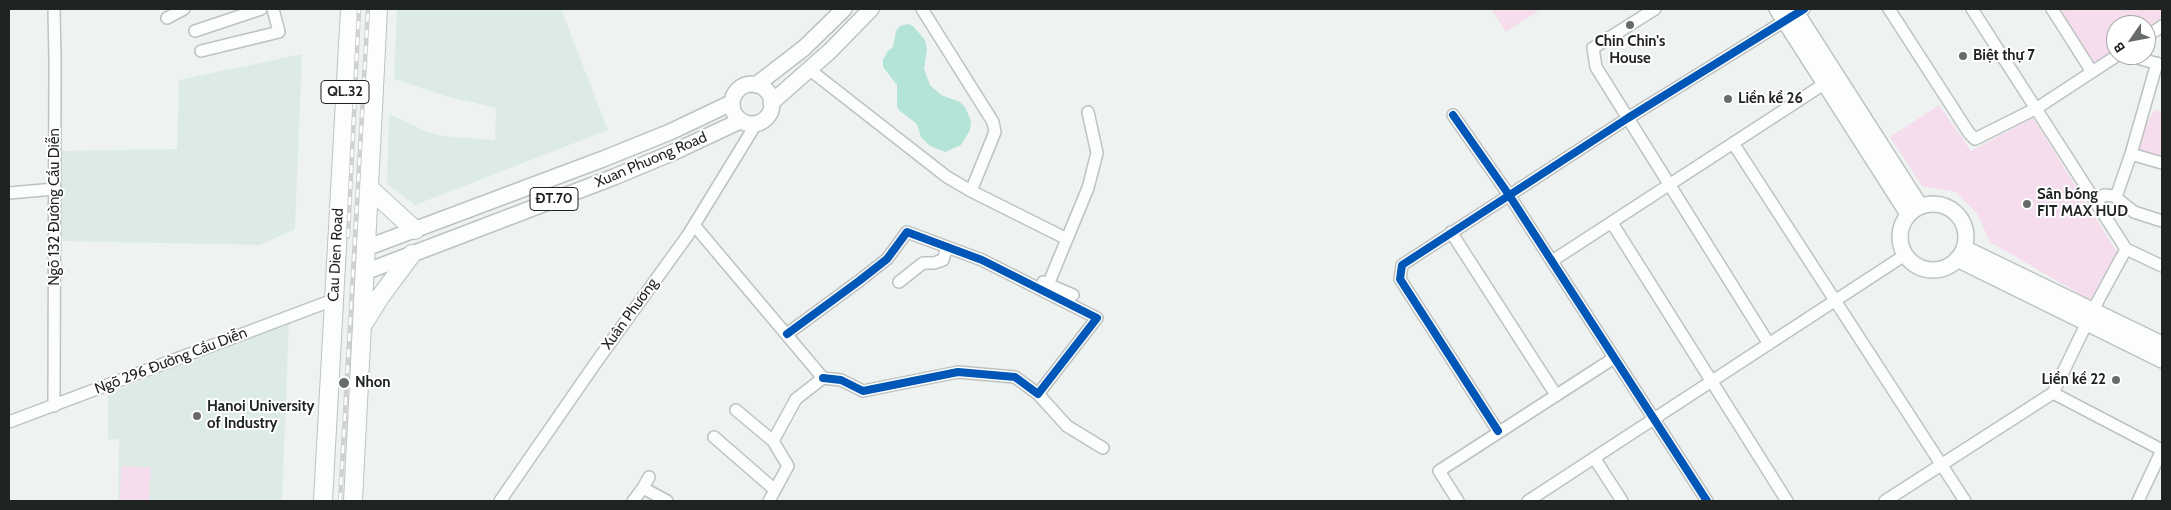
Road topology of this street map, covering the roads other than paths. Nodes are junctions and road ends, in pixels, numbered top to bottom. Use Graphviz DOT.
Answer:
graph roads {
  1 [pos="54,9"];
  2 [pos="184,9"];
  3 [pos="261,9"];
  4 [pos="273,9"];
  5 [pos="350,9"];
  6 [pos="378,9"];
  7 [pos="844,9"];
  8 [pos="871,9"];
  9 [pos="922,9"];
  10 [pos="1655,9"];
  11 [pos="1889,9"];
  12 [pos="1972,9"];
  13 [pos="2052,9"];
  14 [pos="1792,12"];
  15 [pos="167,18"];
  16 [pos="195,30"];
  17 [pos="201,51"];
  18 [pos="2106,63"];
  19 [pos="2160,64"];
  20 [pos="810,70"];
  21 [pos="2092,72"];
  22 [pos="1824,84"];
  23 [pos="756,85"];
  24 [pos="731,103"];
  25 [pos="772,103"];
  26 [pos="2037,108"];
  27 [pos="1088,112"];
  28 [pos="1453,115"];
  29 [pos="1628,118"];
  30 [pos="740,121"];
  31 [pos="756,124"];
  32 [pos="1734,143"];
  33 [pos="2131,154"];
  34 [pos="2162,163"];
  35 [pos="1669,185"];
  36 [pos="368,187"];
  37 [pos="54,189"];
  38 [pos="971,192"];
  39 [pos="9,193"];
  40 [pos="1509,195"];
  41 [pos="2116,198"];
  42 [pos="2096,202"];
  43 [pos="1914,210"];
  44 [pos="2162,221"];
  45 [pos="1612,223"];
  46 [pos="694,225"];
  47 [pos="415,230"];
  48 [pos="1451,232"];
  49 [pos="1067,239"];
  50 [pos="366,248"];
  51 [pos="947,248"];
  52 [pos="2126,249"];
  53 [pos="1961,253"];
  54 [pos="412,254"];
  55 [pos="1905,255"];
  56 [pos="336,259"];
  57 [pos="1552,260"];
  58 [pos="2162,266"];
  59 [pos="1022,271"];
  60 [pos="365,272"];
  61 [pos="899,282"];
  62 [pos="1048,285"];
  63 [pos="334,292"];
  64 [pos="1073,295"];
  65 [pos="1835,300"];
  66 [pos="2090,317"];
  67 [pos="362,326"];
  68 [pos="787,334"];
  69 [pos="1769,344"];
  70 [pos="2162,344"];
  71 [pos="1614,358"];
  72 [pos="2162,360"];
  73 [pos="824,378"];
  74 [pos="1713,381"];
  75 [pos="1038,394"];
  76 [pos="2053,394"];
  77 [pos="1556,395"];
  78 [pos="54,406"];
  79 [pos="736,410"];
  80 [pos="1654,419"];
  81 [pos="9,422"];
  82 [pos="1498,431"];
  83 [pos="714,437"];
  84 [pos="773,441"];
  85 [pos="1103,448"];
  86 [pos="2162,450"];
  87 [pos="1595,459"];
  88 [pos="1941,465"];
  89 [pos="649,477"];
  90 [pos="643,488"];
  91 [pos="775,490"];
  92 [pos="1536,499"];
  93 [pos="323,501"];
  94 [pos="352,501"];
  95 [pos="500,501"];
  96 [pos="633,501"];
  97 [pos="667,501"];
  98 [pos="769,501"];
  99 [pos="1458,501"];
  100 [pos="1622,501"];
  101 [pos="1707,501"];
  102 [pos="1787,501"];
  103 [pos="1886,501"];
  104 [pos="1965,501"];
  105 [pos="2138,501"];
  1 -- 37 [label="street, Ngõ 132 Đường Cầu Diễn"];
  2 -- 15 [label="street"];
  3 -- 16 [label="street"];
  4 -- 17 [label="street"];
  5 -- 56 [label="highway, Cau Dien Road / QL.32"];
  6 -- 36 [label="highway, Cau Dien Road / QL.32"];
  7 -- 23 [label="main road"];
  8 -- 20 [label="main road"];
  9 -- 38 [label="street"];
  10 -- 29 [label="street"];
  11 -- 26 [label="street"];
  12 -- 26 [label="street"];
  13 -- 21 [label="street"];
  14 -- 22 [label="main road"];
  14 -- 29 [label="street"];
  14 -- 43 [label="main road"];
  18 -- 21 [label="street"];
  19 -- 33 [label="street"];
  20 -- 25 [label="main road"];
  20 -- 38 [label="street"];
  21 -- 26 [label="street"];
  22 -- 32 [label="street"];
  22 -- 43 [label="main road"];
  23 -- 24 [label="main road"];
  23 -- 25 [label="main road"];
  24 -- 30 [label="main road"];
  24 -- 47 [label="main road, Xuan Phuong Road / ĐT.70"];
  25 -- 31 [label="main road"];
  26 -- 42 [label="street"];
  27 -- 49 [label="street"];
  28 -- 40 [label="street"];
  29 -- 35 [label="street"];
  29 -- 40 [label="street"];
  30 -- 31 [label="main road"];
  30 -- 54 [label="main road, Xuan Phuong Road / ĐT.70"];
  31 -- 46 [label="street, Xuân Phương"];
  32 -- 35 [label="street"];
  32 -- 65 [label="street"];
  33 -- 34 [label="street"];
  33 -- 41 [label="street"];
  35 -- 45 [label="street"];
  35 -- 69 [label="street"];
  36 -- 47 [label="highway"];
  36 -- 50 [label="highway, Cau Dien Road / QL.32"];
  37 -- 39 [label="street"];
  37 -- 78 [label="street, Ngõ 132 Đường Cầu Diễn"];
  38 -- 49 [label="street"];
  40 -- 48 [label="street"];
  40 -- 57 [label="street"];
  41 -- 42 [label="street"];
  41 -- 44 [label="street"];
  42 -- 52 [label="street"];
  43 -- 53 [label="main road"];
  43 -- 55 [label="main road"];
  45 -- 57 [label="street"];
  45 -- 74 [label="street"];
  46 -- 68 [label="street"];
  46 -- 95 [label="street, Xuân Phương"];
  47 -- 50 [label="main road, Xuan Phuong Road / ĐT.70"];
  48 -- 77 [label="street"];
  48 -- 82 [label="street"];
  49 -- 62 [label="street"];
  50 -- 56 [label="highway, ĐT.70"];
  50 -- 60 [label="highway, Cau Dien Road / QL.32"];
  51 -- 61 [label="street"];
  51 -- 68 [label="street"];
  51 -- 75 [label="street"];
  52 -- 58 [label="street"];
  52 -- 66 [label="street"];
  53 -- 55 [label="main road"];
  53 -- 66 [label="main road"];
  54 -- 60 [label="main road, Xuan Phuong Road / ĐT.70"];
  54 -- 67 [label="highway"];
  55 -- 65 [label="street"];
  56 -- 63 [label="highway, Cau Dien Road / QL.32"];
  57 -- 71 [label="street"];
  59 -- 62 [label="street"];
  60 -- 63 [label="highway, ĐT.70"];
  60 -- 67 [label="highway, Cau Dien Road / QL.32"];
  62 -- 64 [label="street"];
  63 -- 78 [label="street, Ngõ 296 Đường Cầu Diễn"];
  63 -- 93 [label="highway, Cau Dien Road / QL.32"];
  65 -- 69 [label="street"];
  65 -- 88 [label="street"];
  66 -- 70 [label="main road"];
  66 -- 72 [label="main road"];
  66 -- 76 [label="street"];
  67 -- 94 [label="highway, Cau Dien Road / QL.32"];
  68 -- 73 [label="street"];
  69 -- 74 [label="street"];
  71 -- 77 [label="street"];
  71 -- 80 [label="street"];
  73 -- 75 [label="street"];
  73 -- 84 [label="street"];
  74 -- 80 [label="street"];
  74 -- 102 [label="street"];
  75 -- 85 [label="street"];
  76 -- 86 [label="street"];
  76 -- 88 [label="street"];
  77 -- 82 [label="street"];
  78 -- 81 [label="street, Ngõ 296 Đường Cầu Diễn"];
  79 -- 84 [label="street"];
  80 -- 87 [label="street"];
  80 -- 101 [label="street"];
  82 -- 99 [label="street"];
  83 -- 91 [label="street"];
  84 -- 91 [label="street"];
  86 -- 105 [label="street"];
  87 -- 92 [label="street"];
  87 -- 100 [label="street"];
  88 -- 103 [label="street"];
  88 -- 104 [label="street"];
  89 -- 90 [label="street"];
  90 -- 96 [label="street"];
  90 -- 97 [label="street"];
  91 -- 98 [label="street"];
}
